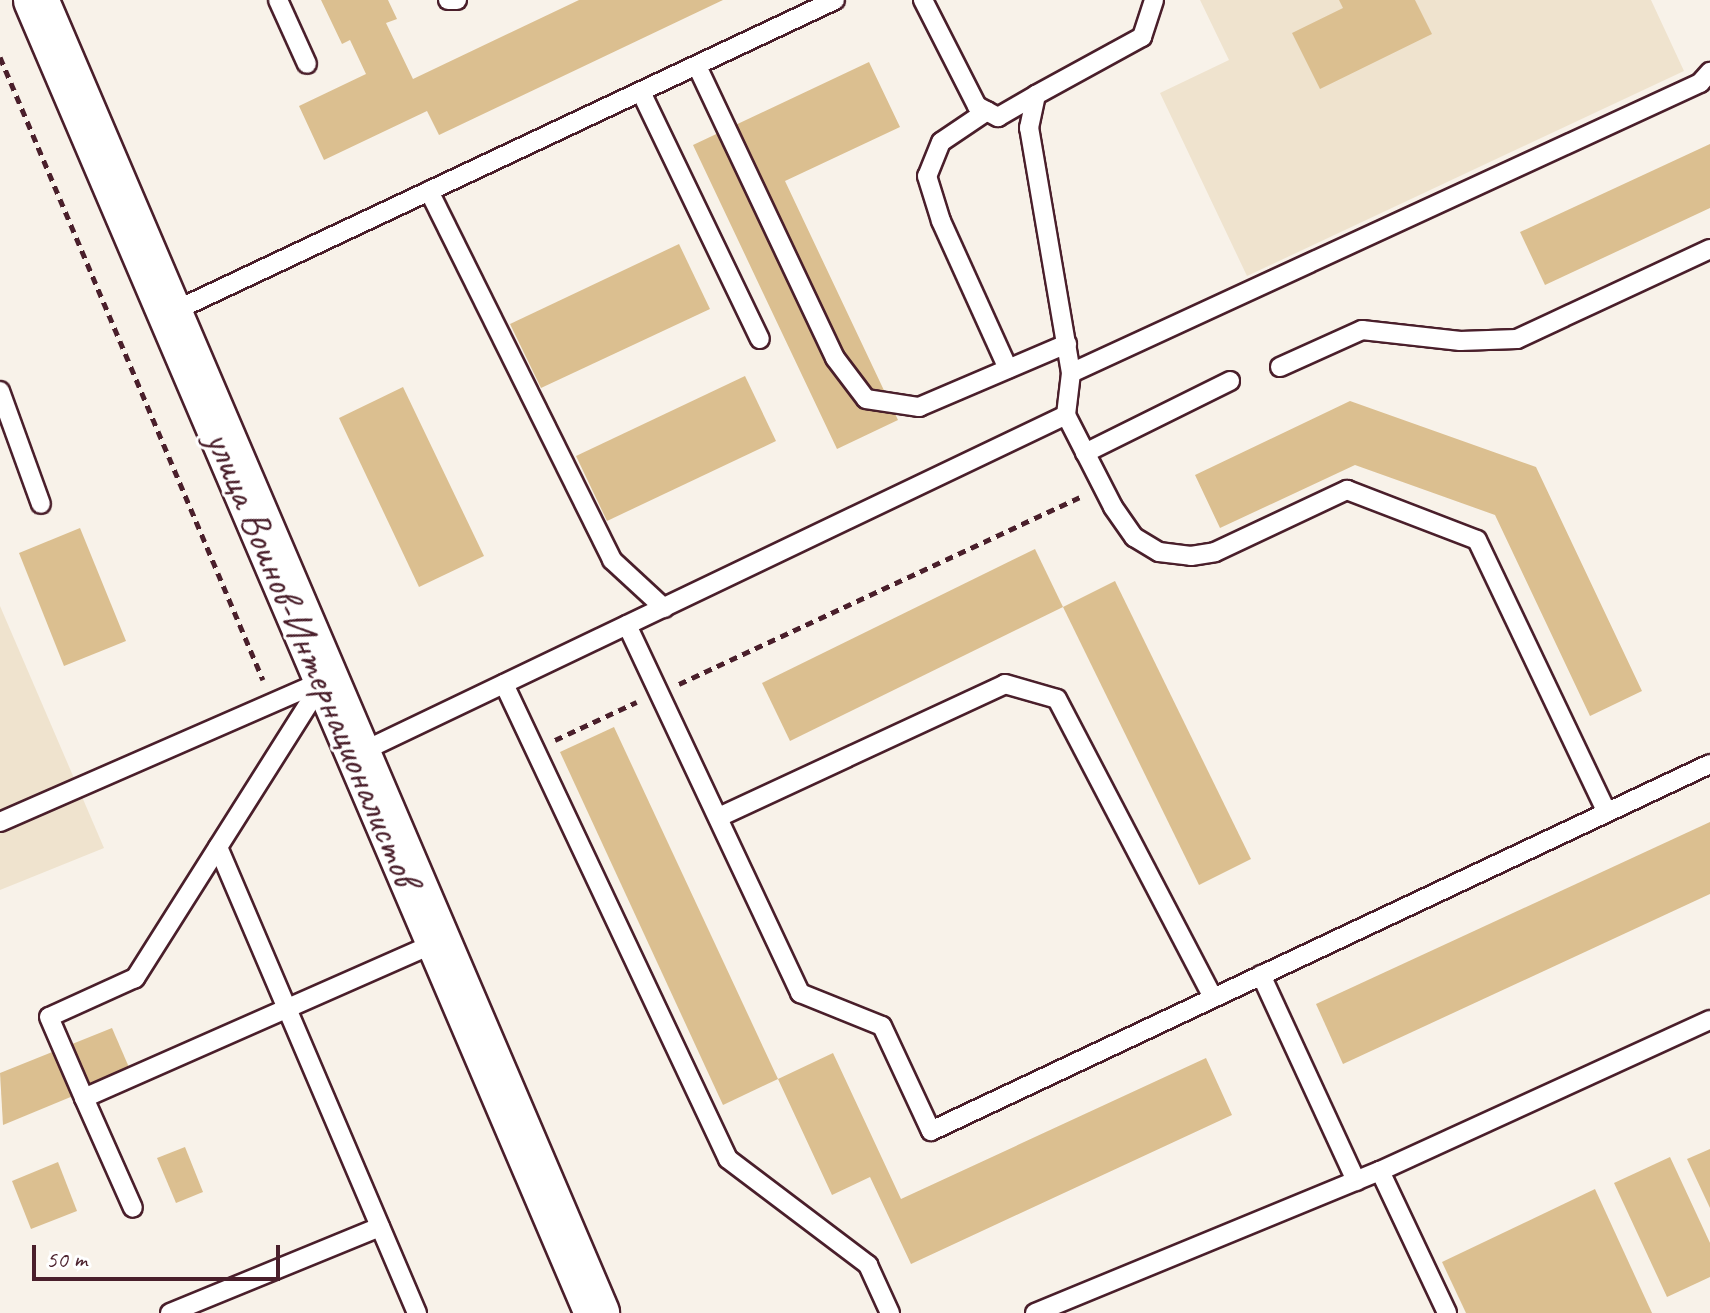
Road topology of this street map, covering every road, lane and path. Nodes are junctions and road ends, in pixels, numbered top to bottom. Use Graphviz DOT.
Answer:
graph roads {
  1 [pos="36,0"];
  2 [pos="278,0"];
  3 [pos="448,0"];
  4 [pos="457,0"];
  5 [pos="835,0"];
  6 [pos="923,0"];
  7 [pos="1154,0"];
  8 [pos="0,57"];
  9 [pos="307,64"];
  10 [pos="697,66"];
  11 [pos="1710,72"];
  12 [pos="641,92"];
  13 [pos="1036,95"];
  14 [pos="987,111"];
  15 [pos="429,191"];
  16 [pos="1710,249"];
  17 [pos="167,314"];
  18 [pos="760,339"];
  19 [pos="1067,344"];
  20 [pos="1280,367"];
  21 [pos="1008,369"];
  22 [pos="1071,373"];
  23 [pos="1230,381"];
  24 [pos="0,391"];
  25 [pos="1066,415"];
  26 [pos="1085,453"];
  27 [pos="1103,487"];
  28 [pos="41,504"];
  29 [pos="664,608"];
  30 [pos="627,625"];
  31 [pos="323,681"];
  32 [pos="504,684"];
  33 [pos="660,691"];
  34 [pos="273,703"];
  35 [pos="534,748"];
  36 [pos="354,755"];
  37 [pos="1710,764"];
  38 [pos="1607,812"];
  39 [pos="719,817"];
  40 [pos="0,822"];
  41 [pos="218,847"];
  42 [pos="435,943"];
  43 [pos="1261,975"];
  44 [pos="1213,998"];
  45 [pos="287,1009"];
  46 [pos="1710,1020"];
  47 [pos="84,1098"];
  48 [pos="1380,1171"];
  49 [pos="1356,1181"];
  50 [pos="133,1208"];
  51 [pos="380,1227"];
  52 [pos="170,1313"];
  53 [pos="417,1313"];
  54 [pos="597,1313"];
  55 [pos="890,1313"];
  56 [pos="1035,1313"];
  57 [pos="1447,1313"];
  1 -- 17 [label="street, улица Воинов-Интернационалистов"];
  2 -- 9 [label="lane"];
  3 -- 4 [label="lane"];
  5 -- 10 [label="lane"];
  6 -- 14 [label="lane"];
  7 -- 13 [label="lane"];
  8 -- 34 [label="path"];
  10 -- 12 [label="lane"];
  10 -- 21 [label="lane"];
  11 -- 22 [label="lane"];
  12 -- 15 [label="lane"];
  12 -- 18 [label="lane"];
  13 -- 14 [label="lane"];
  13 -- 19 [label="lane"];
  14 -- 21 [label="lane"];
  15 -- 17 [label="lane"];
  15 -- 29 [label="lane"];
  16 -- 20 [label="lane"];
  17 -- 31 [label="street, улица Воинов-Интернационалистов"];
  19 -- 21 [label="lane"];
  19 -- 22 [label="lane"];
  22 -- 25 [label="lane"];
  23 -- 26 [label="lane"];
  24 -- 28 [label="lane"];
  25 -- 26 [label="lane"];
  25 -- 29 [label="lane"];
  26 -- 27 [label="lane"];
  27 -- 33 [label="path"];
  27 -- 38 [label="lane"];
  29 -- 30 [label="lane"];
  30 -- 32 [label="lane"];
  30 -- 33 [label="lane"];
  31 -- 34 [label="lane"];
  31 -- 36 [label="street, улица Воинов-Интернационалистов"];
  31 -- 41 [label="lane"];
  32 -- 35 [label="lane"];
  32 -- 36 [label="lane"];
  33 -- 35 [label="path"];
  33 -- 39 [label="lane"];
  34 -- 40 [label="lane"];
  35 -- 55 [label="lane"];
  36 -- 42 [label="street, улица Воинов-Интернационалистов"];
  37 -- 38 [label="lane"];
  38 -- 43 [label="lane"];
  39 -- 44 [label="lane"];
  39 -- 44 [label="lane"];
  41 -- 45 [label="lane"];
  41 -- 47 [label="lane"];
  42 -- 45 [label="lane"];
  42 -- 54 [label="street, улица Воинов-Интернационалистов"];
  43 -- 44 [label="lane"];
  43 -- 49 [label="lane"];
  45 -- 47 [label="lane"];
  45 -- 51 [label="lane"];
  46 -- 48 [label="lane"];
  47 -- 50 [label="lane"];
  48 -- 49 [label="lane"];
  48 -- 57 [label="lane"];
  49 -- 56 [label="lane"];
  51 -- 52 [label="lane"];
  51 -- 53 [label="lane"];
}
